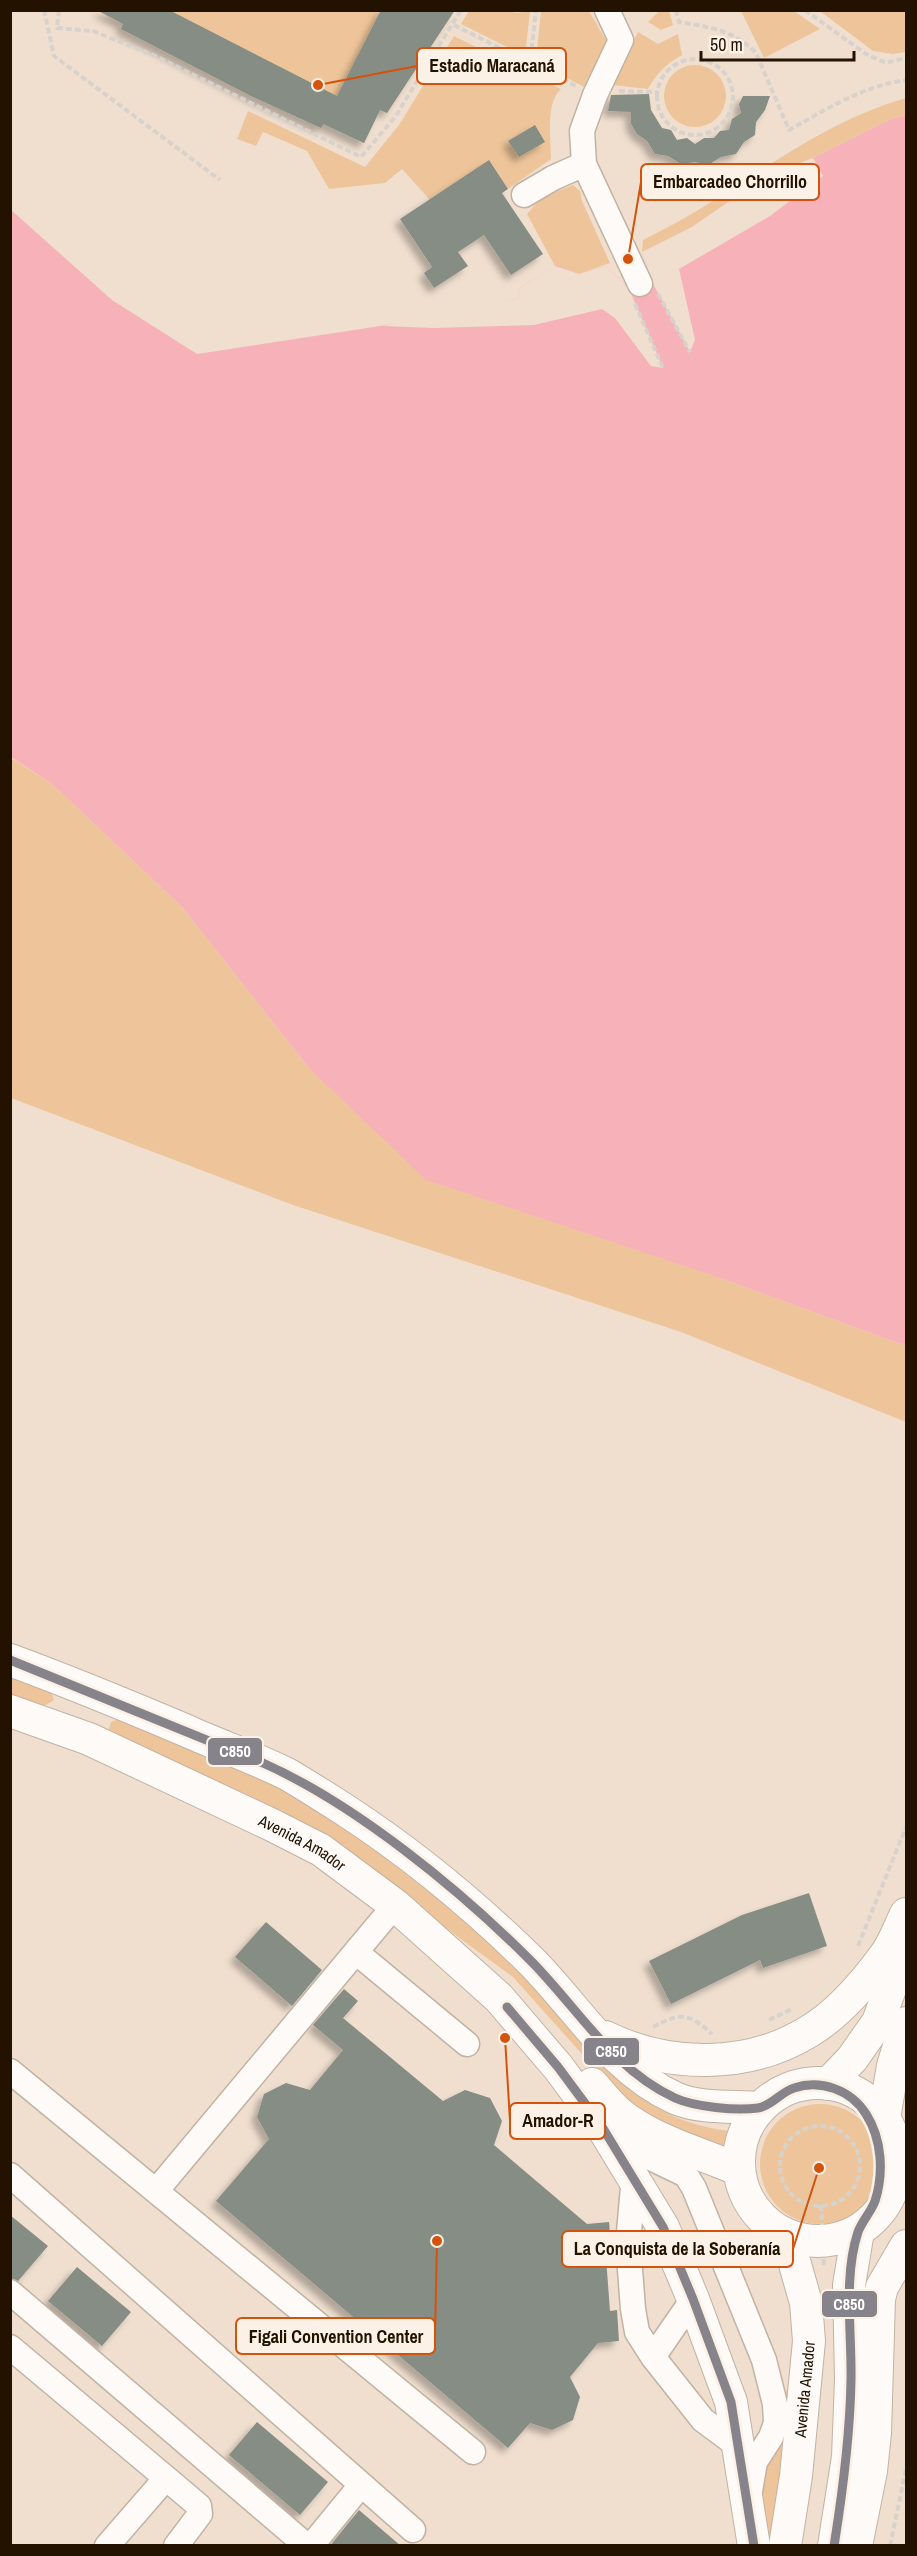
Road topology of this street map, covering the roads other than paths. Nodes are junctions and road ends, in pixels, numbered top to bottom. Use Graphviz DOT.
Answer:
graph roads {
  1 [pos="612,12"];
  2 [pos="584,164"];
  3 [pos="524,195"];
  4 [pos="643,290"];
  5 [pos="10,1660"];
  6 [pos="79,1685"];
  7 [pos="10,1711"];
  8 [pos="89,1739"];
  9 [pos="395,1905"];
  10 [pos="906,1914"];
  11 [pos="906,1945"];
  12 [pos="357,1953"];
  13 [pos="906,2023"];
  14 [pos="588,2029"];
  15 [pos="467,2044"];
  16 [pos="544,2051"];
  17 [pos="10,2071"];
  18 [pos="828,2084"];
  19 [pos="760,2108"];
  20 [pos="884,2118"];
  21 [pos="601,2125"];
  22 [pos="739,2170"];
  23 [pos="10,2175"];
  24 [pos="634,2176"];
  25 [pos="156,2191"];
  26 [pos="858,2231"];
  27 [pos="787,2236"];
  28 [pos="906,2246"];
  29 [pos="10,2292"];
  30 [pos="693,2300"];
  31 [pos="10,2347"];
  32 [pos="653,2357"];
  33 [pos="738,2446"];
  34 [pos="473,2452"];
  35 [pos="166,2478"];
  36 [pos="361,2485"];
  37 [pos="748,2509"];
  38 [pos="413,2530"];
  39 [pos="107,2546"];
  40 [pos="176,2546"];
  41 [pos="309,2546"];
  42 [pos="754,2546"];
  43 [pos="785,2546"];
  44 [pos="834,2546"];
  45 [pos="856,2546"];
  1 -- 2 [label="lane"];
  2 -- 3 [label="lane"];
  2 -- 4 [label="lane"];
  5 -- 6 [label="main road"];
  6 -- 8 [label="main road"];
  6 -- 14 [label="main road"];
  7 -- 8 [label="main road, Avenida Amador"];
  8 -- 9 [label="main road, Avenida Amador"];
  9 -- 12 [label="lane"];
  9 -- 16 [label="main road, Avenida Amador"];
  10 -- 14 [label="main road"];
  11 -- 18 [label="main road"];
  12 -- 15 [label="lane"];
  12 -- 25 [label="lane"];
  13 -- 20 [label="main road"];
  14 -- 19 [label="main road"];
  16 -- 21 [label="main road, Avenida Amador"];
  16 -- 22 [label="main road, Avenida Amador"];
  17 -- 25 [label="lane"];
  18 -- 19 [label="main road"];
  18 -- 20 [label="main road"];
  19 -- 22 [label="main road"];
  20 -- 26 [label="main road"];
  21 -- 24 [label="main road, Avenida Amador"];
  21 -- 37 [label="lane"];
  22 -- 27 [label="main road"];
  23 -- 36 [label="lane"];
  24 -- 30 [label="main road, Avenida Amador"];
  24 -- 32 [label="lane"];
  25 -- 34 [label="lane"];
  26 -- 27 [label="main road"];
  26 -- 44 [label="main road"];
  27 -- 43 [label="main road, Avenida Amador"];
  28 -- 45 [label="main road"];
  29 -- 41 [label="lane"];
  30 -- 32 [label="lane"];
  30 -- 33 [label="main road, Avenida Amador"];
  31 -- 35 [label="lane"];
  32 -- 33 [label="lane"];
  33 -- 37 [label="main road, Avenida Amador"];
  35 -- 39 [label="lane"];
  35 -- 40 [label="lane"];
  36 -- 38 [label="lane"];
  36 -- 41 [label="lane"];
  37 -- 42 [label="main road, Avenida Amador"];
}
